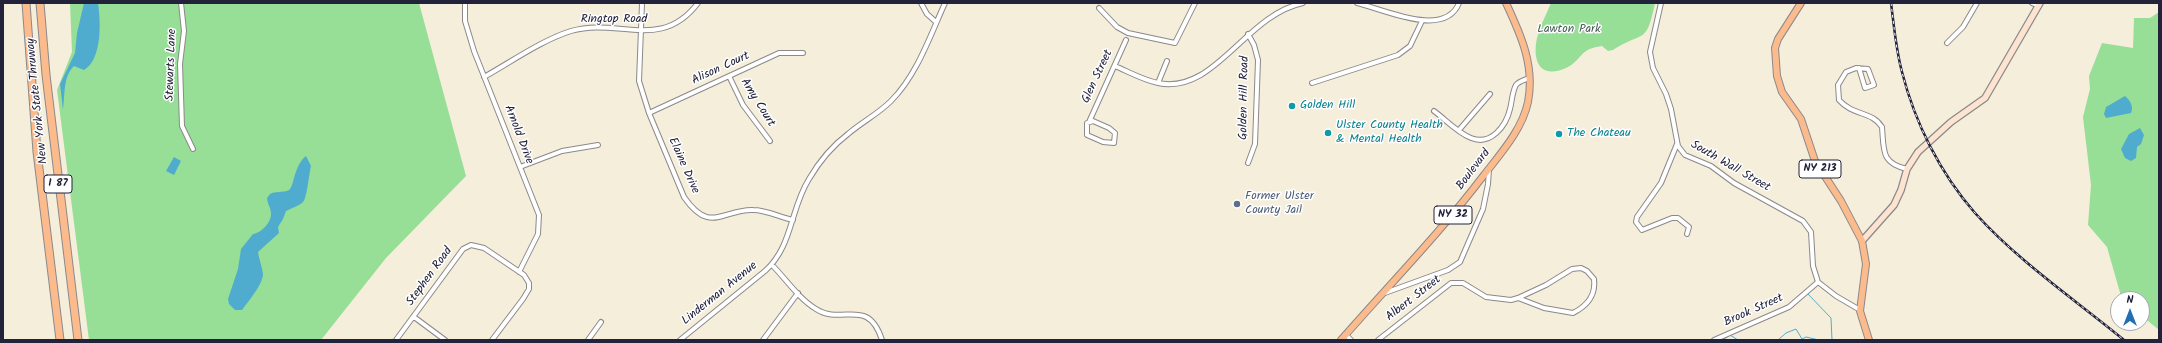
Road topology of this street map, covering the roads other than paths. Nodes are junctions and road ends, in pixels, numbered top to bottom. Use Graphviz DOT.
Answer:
graph roads {
  1 [pos="26,3"];
  2 [pos="40,3"];
  3 [pos="181,3"];
  4 [pos="465,3"];
  5 [pos="642,3"];
  6 [pos="698,3"];
  7 [pos="921,3"];
  8 [pos="945,3"];
  9 [pos="1195,3"];
  10 [pos="1303,3"];
  11 [pos="1357,3"];
  12 [pos="1459,3"];
  13 [pos="1506,3"];
  14 [pos="1661,3"];
  15 [pos="1801,3"];
  16 [pos="1977,3"];
  17 [pos="2032,3"];
  18 [pos="2039,4"];
  19 [pos="1099,8"];
  20 [pos="1422,21"];
  21 [pos="936,22"];
  22 [pos="641,30"];
  23 [pos="1248,34"];
  24 [pos="1126,40"];
  25 [pos="1946,43"];
  26 [pos="803,53"];
  27 [pos="1166,61"];
  28 [pos="1115,66"];
  29 [pos="1859,68"];
  30 [pos="729,76"];
  31 [pos="484,77"];
  32 [pos="1529,78"];
  33 [pos="1158,83"];
  34 [pos="1312,83"];
  35 [pos="1490,94"];
  36 [pos="1434,111"];
  37 [pos="649,114"];
  38 [pos="1089,122"];
  39 [pos="1459,130"];
  40 [pos="770,141"];
  41 [pos="1677,144"];
  42 [pos="598,145"];
  43 [pos="194,148"];
  44 [pos="1248,163"];
  45 [pos="520,167"];
  46 [pos="1489,169"];
  47 [pos="1907,169"];
  48 [pos="793,220"];
  49 [pos="1687,234"];
  50 [pos="1862,241"];
  51 [pos="772,265"];
  52 [pos="519,272"];
  53 [pos="1818,282"];
  54 [pos="798,293"];
  55 [pos="1382,294"];
  56 [pos="1518,298"];
  57 [pos="1860,310"];
  58 [pos="414,317"];
  59 [pos="601,322"];
  60 [pos="1346,334"];
  61 [pos="60,340"];
  62 [pos="78,340"];
  63 [pos="396,340"];
  64 [pos="445,340"];
  65 [pos="492,340"];
  66 [pos="588,340"];
  67 [pos="680,340"];
  68 [pos="763,340"];
  69 [pos="882,340"];
  70 [pos="1341,340"];
  71 [pos="1351,340"];
  72 [pos="1378,340"];
  73 [pos="1714,340"];
  74 [pos="1869,340"];
  1 -- 61 [label="highway, New York State Thruway / I 87"];
  2 -- 62 [label="highway, New York State Thruway / I 87"];
  3 -- 43 [label="street, Stewarts Lane"];
  4 -- 31 [label="street, Arnold Drive"];
  5 -- 22 [label="street, Elaine Drive"];
  6 -- 22 [label="street, Ringtop Road"];
  7 -- 21 [label="street"];
  8 -- 21 [label="street, Linderman Avenue"];
  9 -- 19 [label="street"];
  10 -- 23 [label="street"];
  11 -- 20 [label="street"];
  12 -- 20 [label="street"];
  13 -- 32 [label="main road, Boulevard / NY 32"];
  14 -- 41 [label="street, South Wall Street"];
  15 -- 50 [label="main road, NY 213"];
  16 -- 25 [label="street"];
  17 -- 18 [label="street"];
  18 -- 47 [label="street"];
  20 -- 34 [label="street"];
  21 -- 48 [label="street, Linderman Avenue"];
  22 -- 31 [label="street, Ringtop Road"];
  22 -- 37 [label="street, Elaine Drive"];
  23 -- 33 [label="street"];
  23 -- 44 [label="street, Golden Hill Road"];
  24 -- 28 [label="street, Glen Street"];
  26 -- 30 [label="street, Alison Court"];
  27 -- 33 [label="street"];
  28 -- 33 [label="street"];
  28 -- 38 [label="street, Glen Street"];
  29 -- 29 [label="street"];
  29 -- 47 [label="street"];
  30 -- 37 [label="street, Alison Court"];
  30 -- 40 [label="street, Amy Court"];
  31 -- 45 [label="street, Arnold Drive"];
  32 -- 39 [label="street"];
  32 -- 46 [label="main road, Boulevard / NY 32"];
  35 -- 39 [label="street"];
  36 -- 39 [label="street"];
  37 -- 48 [label="street, Elaine Drive"];
  38 -- 38 [label="street"];
  41 -- 49 [label="street"];
  41 -- 53 [label="street, South Wall Street"];
  42 -- 45 [label="street"];
  45 -- 52 [label="street, Arnold Drive"];
  46 -- 55 [label="main road, Boulevard / NY 32"];
  46 -- 55 [label="street"];
  47 -- 50 [label="street"];
  48 -- 51 [label="street, Linderman Avenue"];
  50 -- 57 [label="main road, NY 213"];
  51 -- 54 [label="street"];
  51 -- 67 [label="street, Linderman Avenue"];
  52 -- 58 [label="street, Stephen Road"];
  52 -- 65 [label="street"];
  53 -- 57 [label="street"];
  53 -- 73 [label="street, Brook Street"];
  54 -- 68 [label="street"];
  54 -- 69 [label="street"];
  55 -- 60 [label="main road, Boulevard / NY 32"];
  56 -- 56 [label="street, Albert Street"];
  56 -- 72 [label="street, Albert Street"];
  57 -- 74 [label="main road, NY 213"];
  58 -- 63 [label="street"];
  58 -- 64 [label="street, Stephen Road"];
  59 -- 66 [label="street"];
  60 -- 70 [label="main road, Boulevard / NY 32"];
  60 -- 71 [label="street"];
}
